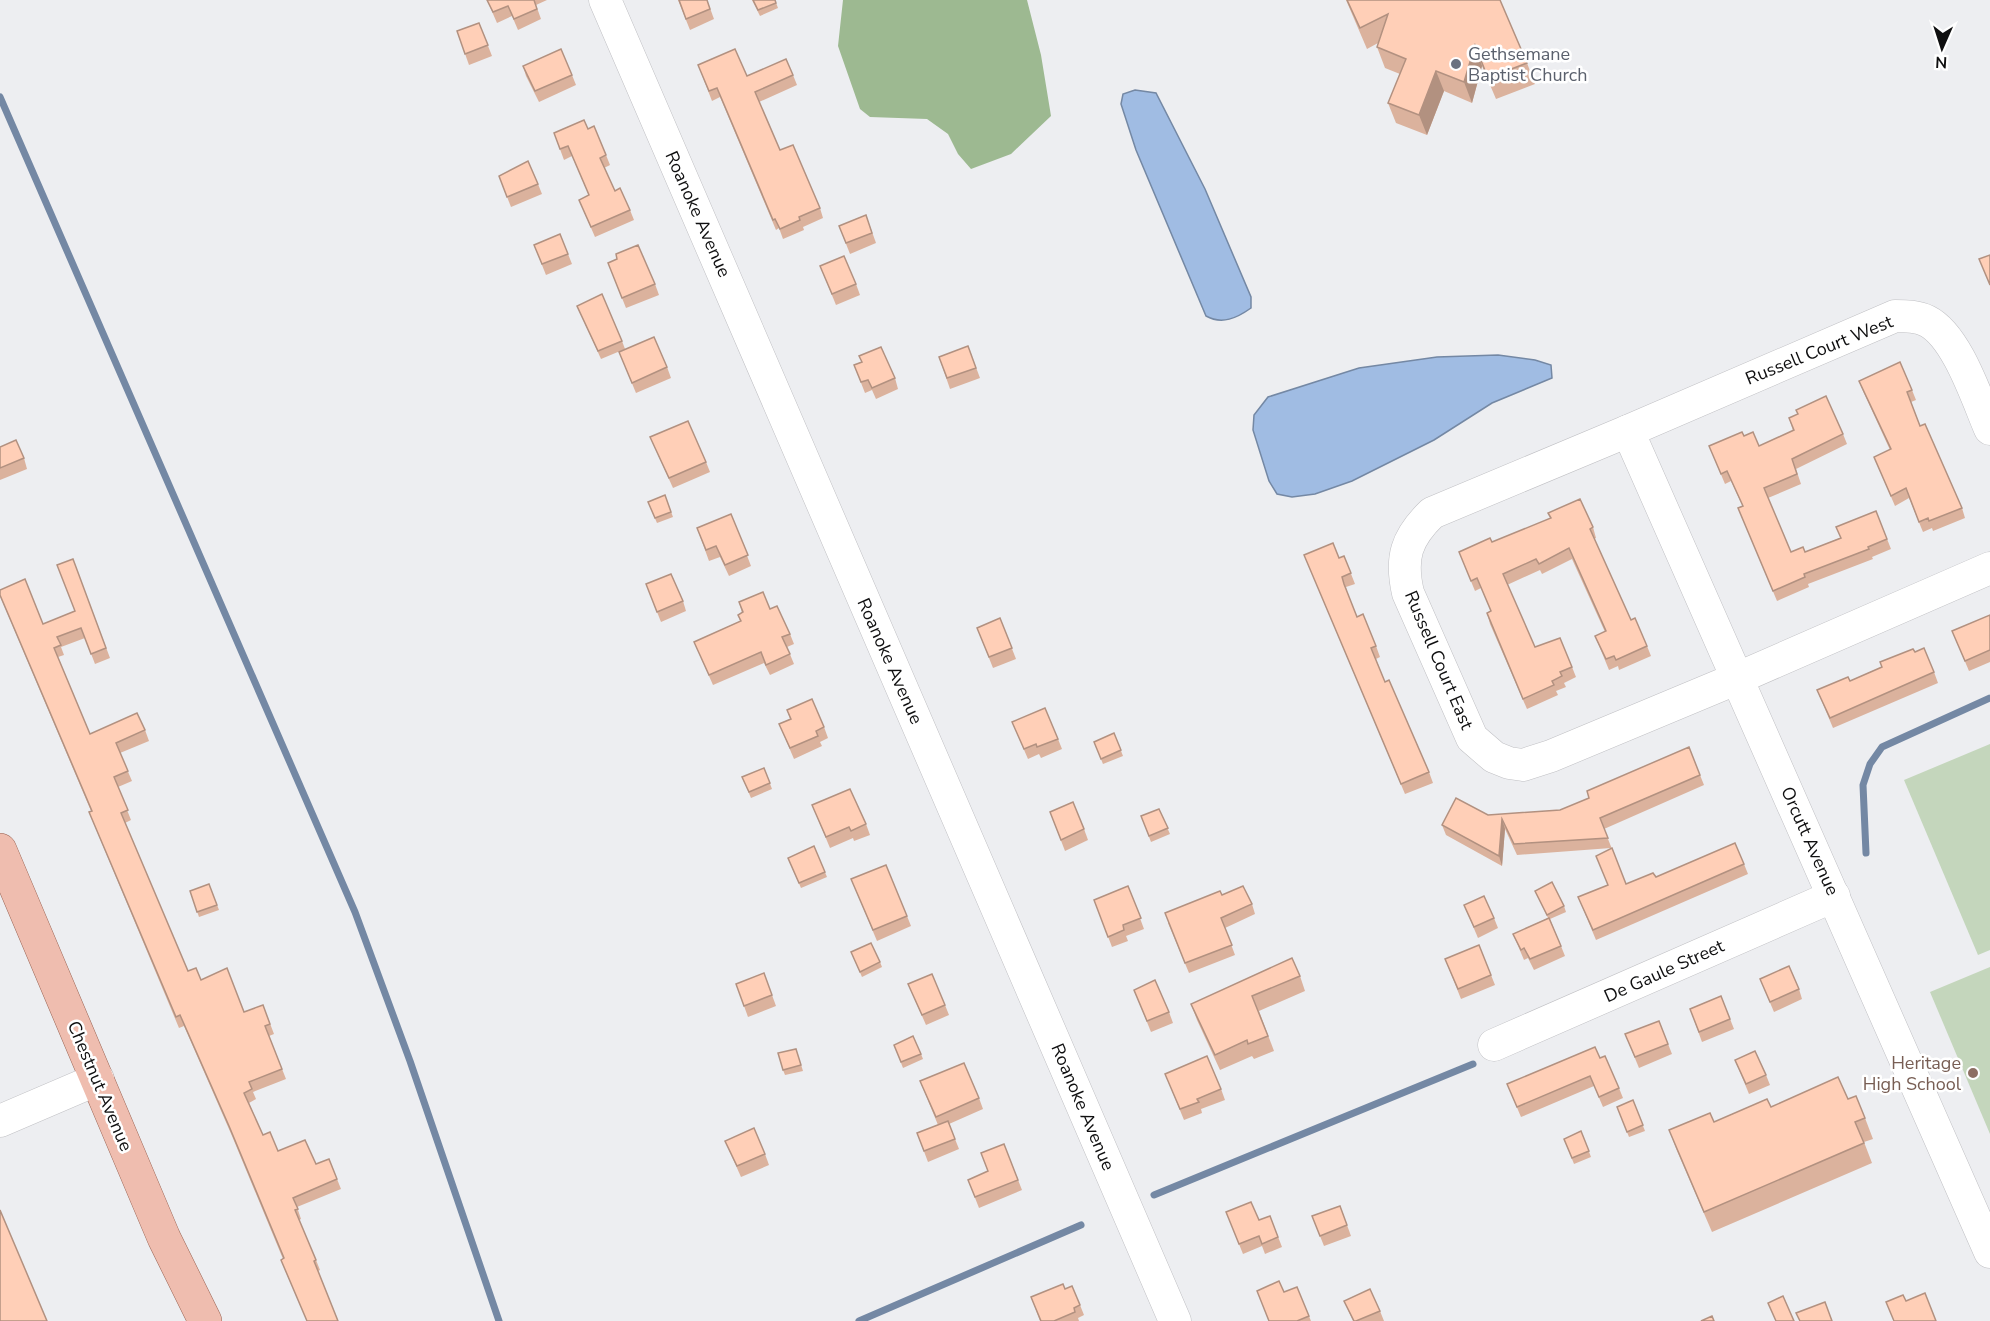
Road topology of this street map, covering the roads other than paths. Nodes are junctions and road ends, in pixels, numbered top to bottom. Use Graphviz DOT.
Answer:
graph roads {
  1 [pos="605,0"];
  2 [pos="1990,429"];
  3 [pos="1628,431"];
  4 [pos="1990,568"];
  5 [pos="1738,678"];
  6 [pos="0,850"];
  7 [pos="1834,896"];
  8 [pos="1494,1045"];
  9 [pos="98,1079"];
  10 [pos="0,1121"];
  11 [pos="1990,1252"];
  12 [pos="205,1321"];
  13 [pos="1175,1321"];
  1 -- 13 [label="street, Roanoke Avenue"];
  2 -- 3 [label="street, Russell Court West"];
  3 -- 5 [label="street, Orcutt Avenue"];
  3 -- 5 [label="street, Russell Court East"];
  4 -- 5 [label="street"];
  5 -- 7 [label="street, Orcutt Avenue"];
  6 -- 9 [label="main road, Chestnut Avenue"];
  7 -- 8 [label="street, De Gaule Street"];
  7 -- 11 [label="street, Orcutt Avenue"];
  9 -- 10 [label="street"];
  9 -- 12 [label="main road, Chestnut Avenue"];
}
